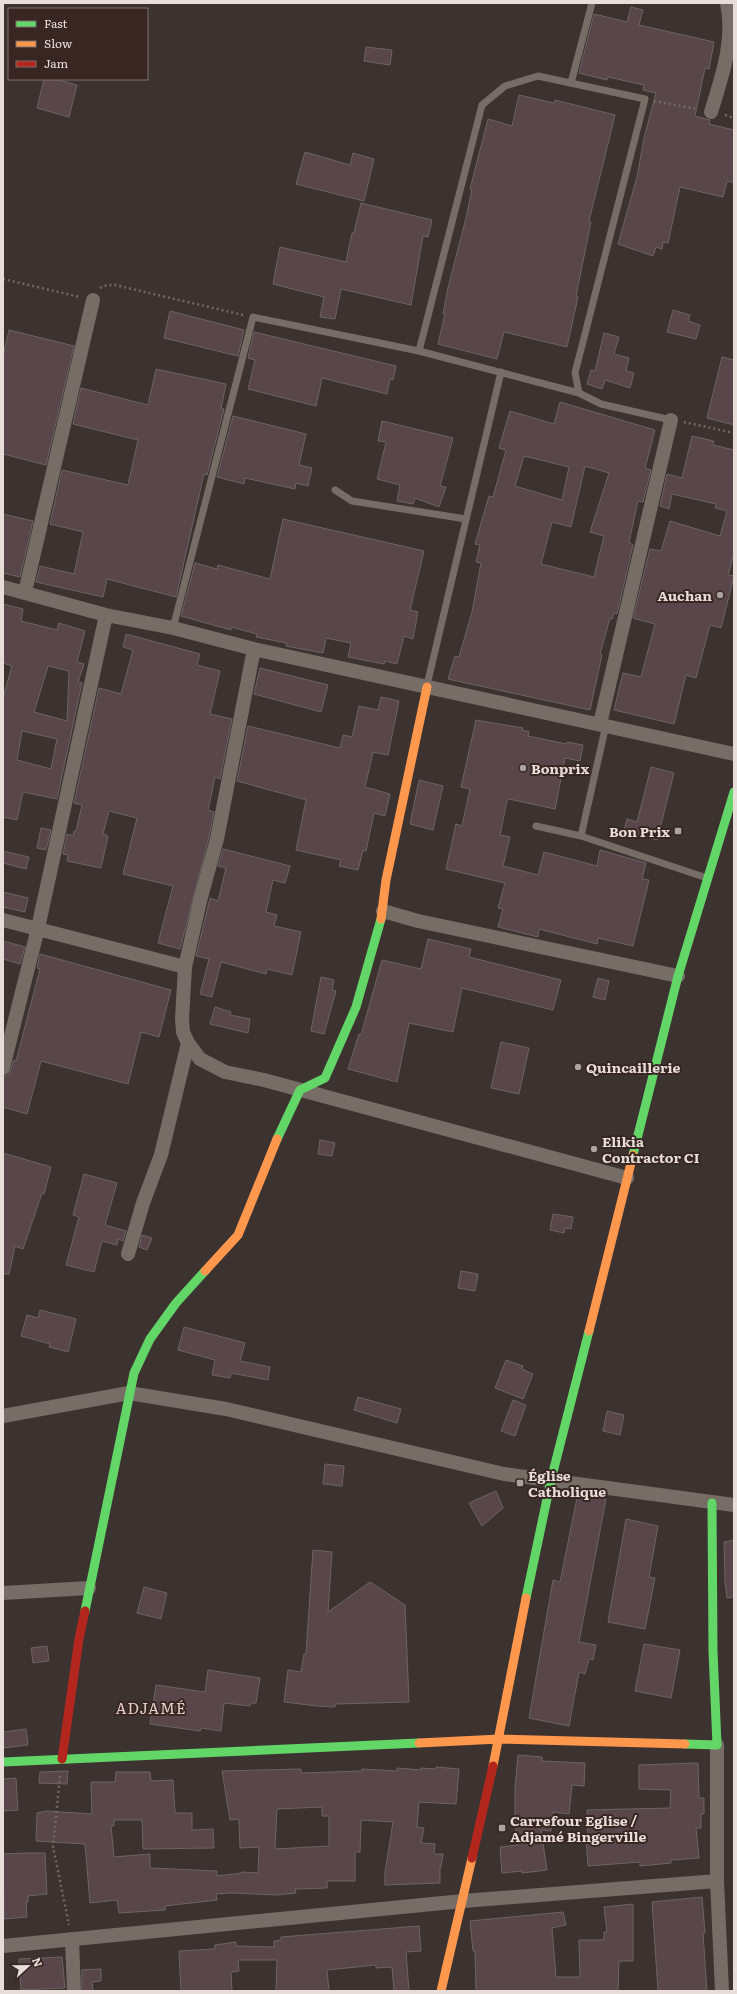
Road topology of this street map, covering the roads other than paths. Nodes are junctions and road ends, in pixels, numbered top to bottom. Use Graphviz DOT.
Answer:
graph roads {
  1 [pos="592,3"];
  2 [pos="727,3"];
  3 [pos="571,83"];
  4 [pos="711,112"];
  5 [pos="93,300"];
  6 [pos="419,351"];
  7 [pos="501,372"];
  8 [pos="579,393"];
  9 [pos="671,420"];
  10 [pos="334,490"];
  11 [pos="466,519"];
  12 [pos="3,587"];
  13 [pos="25,592"];
  14 [pos="106,615"];
  15 [pos="173,628"];
  16 [pos="254,649"];
  17 [pos="427,686"];
  18 [pos="603,725"];
  19 [pos="734,754"];
  20 [pos="734,792"];
  21 [pos="536,826"];
  22 [pos="581,836"];
  23 [pos="708,878"];
  24 [pos="383,911"];
  25 [pos="3,920"];
  26 [pos="38,928"];
  27 [pos="185,967"];
  28 [pos="678,976"];
  29 [pos="188,1043"];
  30 [pos="3,1068"];
  31 [pos="300,1090"];
  32 [pos="627,1178"];
  33 [pos="128,1254"];
  34 [pos="129,1393"];
  35 [pos="3,1416"];
  36 [pos="551,1480"];
  37 [pos="712,1503"];
  38 [pos="734,1505"];
  39 [pos="89,1588"];
  40 [pos="3,1593"];
  41 [pos="499,1739"];
  42 [pos="718,1745"];
  43 [pos="62,1760"];
  44 [pos="3,1762"];
  45 [pos="717,1881"];
  46 [pos="463,1902"];
  47 [pos="72,1939"];
  48 [pos="3,1946"];
  49 [pos="74,1991"];
  50 [pos="441,1991"];
  51 [pos="722,1991"];
  1 -- 3 [label="lane"];
  2 -- 4 [label="street"];
  3 -- 6 [label="lane"];
  3 -- 8 [label="lane"];
  5 -- 13 [label="street"];
  6 -- 7 [label="lane"];
  6 -- 15 [label="lane"];
  7 -- 8 [label="lane"];
  7 -- 11 [label="lane"];
  8 -- 9 [label="lane"];
  9 -- 18 [label="street"];
  10 -- 11 [label="lane"];
  11 -- 17 [label="lane"];
  12 -- 13 [label="street"];
  13 -- 14 [label="street"];
  14 -- 15 [label="street"];
  14 -- 26 [label="street"];
  15 -- 16 [label="street"];
  16 -- 17 [label="street"];
  16 -- 27 [label="street"];
  17 -- 18 [label="street"];
  17 -- 24 [label="street"];
  18 -- 19 [label="street"];
  18 -- 22 [label="lane"];
  20 -- 23 [label="street"];
  21 -- 22 [label="lane"];
  22 -- 23 [label="lane"];
  23 -- 28 [label="street"];
  24 -- 28 [label="street"];
  24 -- 31 [label="street"];
  25 -- 26 [label="street"];
  26 -- 27 [label="street"];
  26 -- 30 [label="street"];
  27 -- 29 [label="street"];
  28 -- 32 [label="street"];
  29 -- 31 [label="street"];
  29 -- 33 [label="street"];
  31 -- 32 [label="street"];
  31 -- 34 [label="street"];
  32 -- 36 [label="street"];
  34 -- 35 [label="street"];
  34 -- 36 [label="street"];
  34 -- 39 [label="street"];
  36 -- 37 [label="street"];
  36 -- 41 [label="street"];
  37 -- 38 [label="street"];
  37 -- 42 [label="street"];
  39 -- 40 [label="street"];
  39 -- 43 [label="street"];
  41 -- 42 [label="street"];
  41 -- 43 [label="street"];
  41 -- 46 [label="street"];
  42 -- 45 [label="street"];
  43 -- 44 [label="street"];
  45 -- 46 [label="street"];
  45 -- 51 [label="street"];
  46 -- 47 [label="street"];
  46 -- 50 [label="street"];
  47 -- 48 [label="street"];
  47 -- 49 [label="street"];
}
